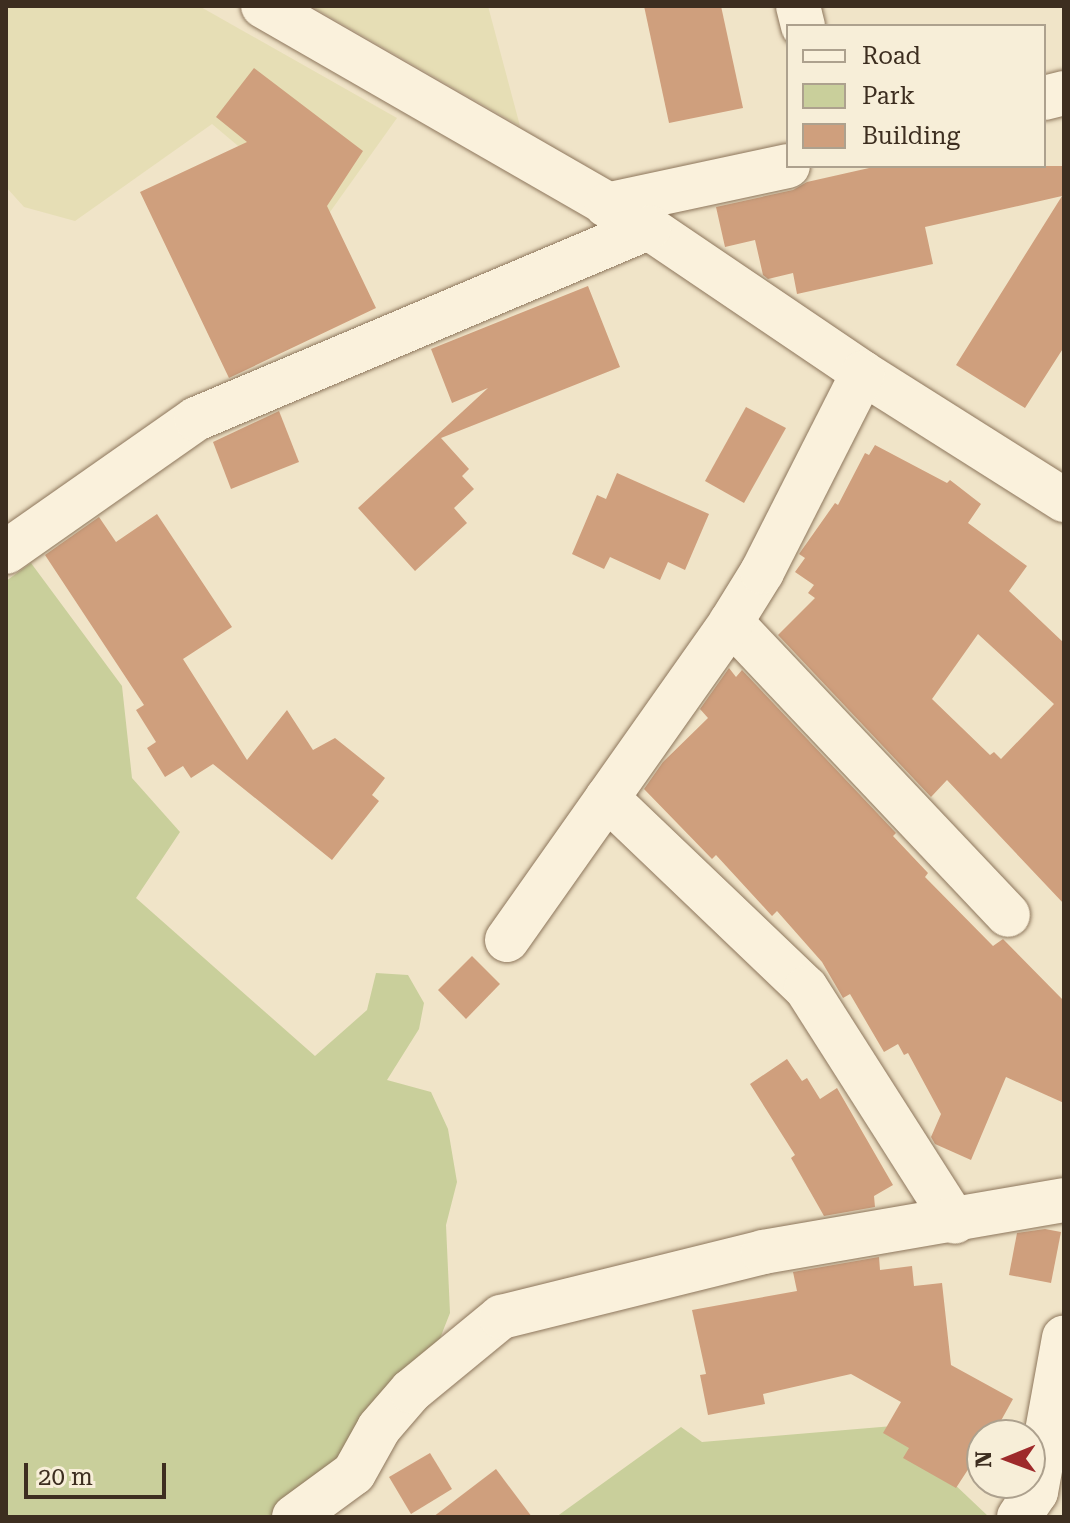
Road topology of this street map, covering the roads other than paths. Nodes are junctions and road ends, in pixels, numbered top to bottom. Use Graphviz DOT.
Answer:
graph roads {
  1 [pos="263,6"];
  2 [pos="786,166"];
  3 [pos="606,205"];
  4 [pos="649,228"];
  5 [pos="863,373"];
  6 [pos="1064,500"];
  7 [pos="6,552"];
  8 [pos="731,622"];
  9 [pos="607,798"];
  10 [pos="1008,915"];
  11 [pos="507,940"];
  12 [pos="1064,1200"];
  13 [pos="955,1222"];
  14 [pos="1064,1338"];
  15 [pos="294,1517"];
  16 [pos="1019,1517"];
  1 -- 3 [label="street"];
  2 -- 3 [label="street"];
  3 -- 4 [label="street"];
  4 -- 5 [label="street"];
  4 -- 7 [label="street"];
  5 -- 6 [label="street"];
  5 -- 8 [label="street"];
  8 -- 9 [label="street"];
  8 -- 10 [label="street"];
  9 -- 11 [label="street"];
  9 -- 13 [label="street"];
  12 -- 13 [label="street"];
  13 -- 15 [label="street"];
  14 -- 16 [label="street"];
}
